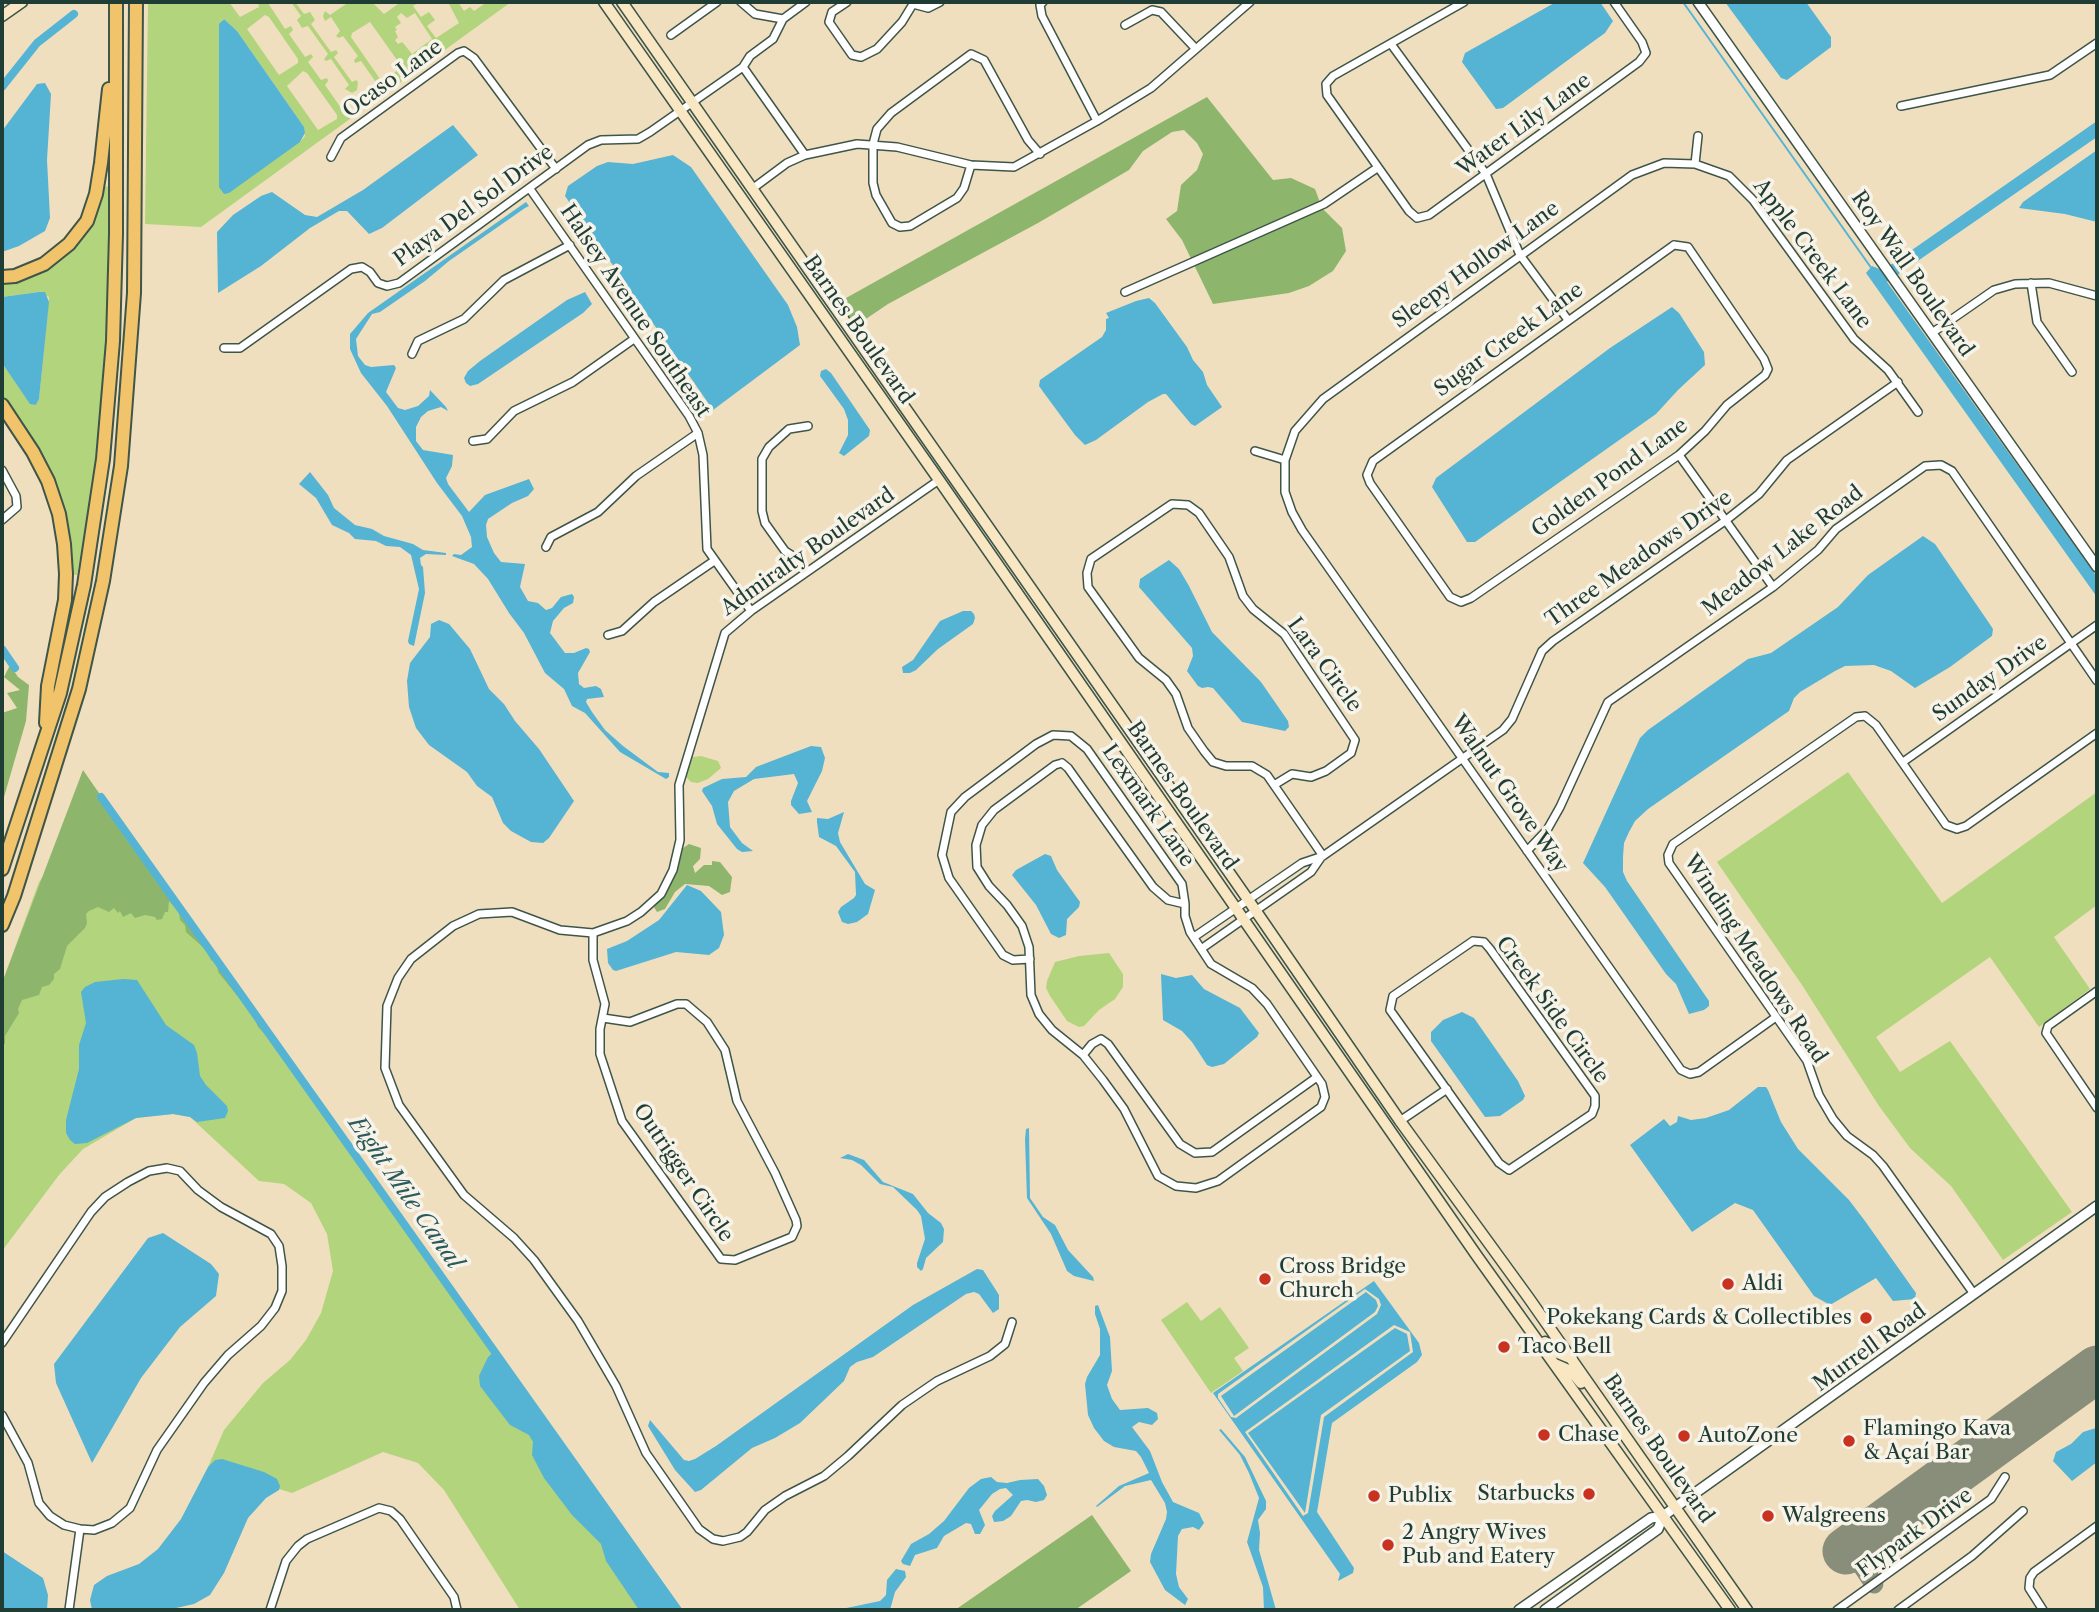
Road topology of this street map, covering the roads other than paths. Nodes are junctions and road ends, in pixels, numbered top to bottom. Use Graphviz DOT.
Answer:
graph roads {
  1 [pos="22,2"];
  2 [pos="116,2"];
  3 [pos="136,2"];
  4 [pos="604,2"];
  5 [pos="615,2"];
  6 [pos="622,2"];
  7 [pos="718,2"];
  8 [pos="741,2"];
  9 [pos="806,2"];
  10 [pos="847,2"];
  11 [pos="940,2"];
  12 [pos="1043,2"];
  13 [pos="1250,2"];
  14 [pos="1464,2"];
  15 [pos="1614,2"];
  16 [pos="1698,2"];
  17 [pos="913,3"];
  18 [pos="2,16"];
  19 [pos="783,19"];
  20 [pos="635,21"];
  21 [pos="1125,25"];
  22 [pos="671,35"];
  23 [pos="116,37"];
  24 [pos="2097,43"];
  25 [pos="1391,44"];
  26 [pos="1195,48"];
  27 [pos="743,67"];
  28 [pos="692,103"];
  29 [pos="1900,106"];
  30 [pos="681,111"];
  31 [pos="1097,121"];
  32 [pos="1698,136"];
  33 [pos="873,144"];
  34 [pos="1040,154"];
  35 [pos="805,155"];
  36 [pos="331,157"];
  37 [pos="1695,164"];
  38 [pos="971,165"];
  39 [pos="1377,167"];
  40 [pos="556,169"];
  41 [pos="1486,174"];
  42 [pos="530,189"];
  43 [pos="752,189"];
  44 [pos="570,245"];
  45 [pos="1520,255"];
  46 [pos="2,278"];
  47 [pos="2031,283"];
  48 [pos="1125,292"];
  49 [pos="2097,296"];
  50 [pos="1568,320"];
  51 [pos="1932,333"];
  52 [pos="634,340"];
  53 [pos="223,348"];
  54 [pos="412,354"];
  55 [pos="1768,369"];
  56 [pos="2072,372"];
  57 [pos="1898,382"];
  58 [pos="2,405"];
  59 [pos="1918,412"];
  60 [pos="895,417"];
  61 [pos="808,426"];
  62 [pos="1295,431"];
  63 [pos="698,433"];
  64 [pos="473,441"];
  65 [pos="1255,451"];
  66 [pos="1679,455"];
  67 [pos="1285,460"];
  68 [pos="945,464"];
  69 [pos="2,470"];
  70 [pos="939,480"];
  71 [pos="2,520"];
  72 [pos="1726,522"];
  73 [pos="546,547"];
  74 [pos="714,561"];
  75 [pos="2097,567"];
  76 [pos="806,572"];
  77 [pos="1773,587"];
  78 [pos="1032,589"];
  79 [pos="1461,602"];
  80 [pos="751,611"];
  81 [pos="2097,625"];
  82 [pos="608,635"];
  83 [pos="2071,643"];
  84 [pos="2097,681"];
  85 [pos="2097,733"];
  86 [pos="45,742"];
  87 [pos="1463,759"];
  88 [pos="1903,762"];
  89 [pos="1274,785"];
  90 [pos="1527,851"];
  91 [pos="1323,856"];
  92 [pos="2,869"];
  93 [pos="1185,904"];
  94 [pos="1252,905"];
  95 [pos="1237,908"];
  96 [pos="1244,918"];
  97 [pos="2,925"];
  98 [pos="593,933"];
  99 [pos="1194,937"];
  100 [pos="1201,949"];
  101 [pos="1030,959"];
  102 [pos="2097,991"];
  103 [pos="1776,1017"];
  104 [pos="603,1018"];
  105 [pos="1326,1037"];
  106 [pos="1083,1055"];
  107 [pos="1317,1077"];
  108 [pos="1447,1089"];
  109 [pos="2097,1108"];
  110 [pos="1375,1109"];
  111 [pos="1394,1119"];
  112 [pos="2097,1206"];
  113 [pos="1501,1289"];
  114 [pos="1974,1294"];
  115 [pos="1012,1322"];
  116 [pos="2,1343"];
  117 [pos="1572,1359"];
  118 [pos="1555,1364"];
  119 [pos="2,1415"];
  120 [pos="1644,1463"];
  121 [pos="2005,1476"];
  122 [pos="1675,1508"];
  123 [pos="2023,1511"];
  124 [pos="1663,1516"];
  125 [pos="2097,1527"];
  126 [pos="80,1529"];
  127 [pos="69,1610"];
  128 [pos="270,1610"];
  129 [pos="457,1610"];
  130 [pos="1519,1610"];
  131 [pos="1545,1610"];
  132 [pos="1730,1610"];
  133 [pos="1747,1610"];
  134 [pos="1838,1610"];
  135 [pos="1898,1610"];
  136 [pos="2043,1610"];
  1 -- 18 [label="main road"];
  2 -- 23 [label="highway"];
  3 -- 97 [label="highway"];
  4 -- 30 [label="main road, Barnes Boulevard"];
  5 -- 20 [label="main road"];
  6 -- 20 [label="main road, Barnes Boulevard"];
  7 -- 22 [label="street"];
  8 -- 19 [label="street"];
  9 -- 19 [label="street, Playa Del Sol Drive"];
  10 -- 17 [label="street"];
  11 -- 17 [label="street"];
  12 -- 31 [label="street"];
  13 -- 26 [label="street"];
  14 -- 25 [label="street"];
  15 -- 41 [label="street, Water Lily Lane"];
  16 -- 51 [label="street, Roy Wall Boulevard"];
  19 -- 27 [label="street, Playa Del Sol Drive"];
  20 -- 28 [label="main road, Barnes Boulevard"];
  21 -- 26 [label="street"];
  23 -- 46 [label="highway"];
  23 -- 86 [label="highway"];
  24 -- 29 [label="street"];
  25 -- 39 [label="street"];
  25 -- 41 [label="street"];
  26 -- 31 [label="street"];
  27 -- 28 [label="street, Playa Del Sol Drive"];
  27 -- 35 [label="street"];
  28 -- 30 [label="street, Playa Del Sol Drive"];
  28 -- 43 [label="main road, Barnes Boulevard"];
  30 -- 40 [label="street, Playa Del Sol Drive"];
  30 -- 60 [label="main road, Barnes Boulevard"];
  31 -- 34 [label="street"];
  32 -- 37 [label="street"];
  33 -- 34 [label="street"];
  33 -- 35 [label="street"];
  33 -- 38 [label="street"];
  33 -- 38 [label="street"];
  34 -- 38 [label="street"];
  35 -- 43 [label="street"];
  36 -- 40 [label="street, Ocaso Lane"];
  37 -- 45 [label="street, Sleepy Hollow Lane"];
  37 -- 57 [label="street, Apple Creek Lane"];
  39 -- 41 [label="street, Water Lily Lane"];
  39 -- 48 [label="street"];
  40 -- 42 [label="street, Playa Del Sol Drive"];
  41 -- 45 [label="street"];
  42 -- 44 [label="street, Halsey Avenue Southeast"];
  42 -- 53 [label="street, Playa Del Sol Drive"];
  43 -- 68 [label="main road, Barnes Boulevard"];
  44 -- 52 [label="street, Halsey Avenue Southeast"];
  44 -- 54 [label="street"];
  45 -- 50 [label="street"];
  45 -- 62 [label="street, Sleepy Hollow Lane"];
  47 -- 49 [label="street"];
  47 -- 51 [label="street"];
  47 -- 56 [label="street"];
  50 -- 55 [label="street, Sugar Creek Lane"];
  50 -- 79 [label="street, Sugar Creek Lane"];
  51 -- 75 [label="street, Roy Wall Boulevard"];
  52 -- 63 [label="street, Halsey Avenue Southeast"];
  52 -- 64 [label="street"];
  55 -- 66 [label="street, Golden Pond Lane"];
  57 -- 59 [label="street, Apple Creek Lane"];
  57 -- 72 [label="street, Three Meadows Drive"];
  58 -- 86 [label="highway"];
  60 -- 68 [label="main road"];
  60 -- 70 [label="main road, Barnes Boulevard"];
  61 -- 76 [label="street"];
  62 -- 67 [label="street, Walnut Grove Way"];
  63 -- 73 [label="street"];
  63 -- 74 [label="street, Halsey Avenue Southeast"];
  65 -- 67 [label="street"];
  66 -- 72 [label="street"];
  66 -- 79 [label="street, Golden Pond Lane"];
  67 -- 87 [label="street, Walnut Grove Way"];
  68 -- 78 [label="main road, Barnes Boulevard"];
  69 -- 71 [label="street"];
  70 -- 76 [label="street, Admiralty Boulevard"];
  70 -- 78 [label="main road"];
  70 -- 95 [label="main road, Barnes Boulevard"];
  72 -- 77 [label="street"];
  72 -- 87 [label="street, Three Meadows Drive"];
  74 -- 80 [label="street, Halsey Avenue Southeast"];
  74 -- 82 [label="street"];
  76 -- 80 [label="street, Admiralty Boulevard"];
  77 -- 83 [label="street, Meadow Lake Road"];
  77 -- 90 [label="street, Meadow Lake Road"];
  78 -- 94 [label="main road, Barnes Boulevard"];
  80 -- 98 [label="street, Admiralty Boulevard"];
  81 -- 83 [label="street, Sunday Drive"];
  83 -- 84 [label="street"];
  83 -- 88 [label="street, Sunday Drive"];
  85 -- 88 [label="street, Winding Meadows Road"];
  86 -- 92 [label="highway"];
  87 -- 90 [label="street, Walnut Grove Way"];
  87 -- 91 [label="street, Three Meadows Drive"];
  88 -- 103 [label="street, Winding Meadows Road"];
  89 -- 89 [label="street, Lara Circle"];
  89 -- 91 [label="street, Lara Circle"];
  90 -- 103 [label="street, Walnut Grove Way"];
  91 -- 94 [label="street, Three Meadows Drive"];
  91 -- 94 [label="street, Three Meadows Drive"];
  93 -- 99 [label="street, Lexmark Lane"];
  93 -- 101 [label="street"];
  93 -- 101 [label="street, Lexmark Lane"];
  94 -- 95 [label="street, Three Meadows Drive"];
  94 -- 96 [label="street, Three Meadows Drive"];
  94 -- 111 [label="main road, Barnes Boulevard"];
  95 -- 96 [label="main road, Barnes Boulevard"];
  95 -- 99 [label="street, Three Meadows Drive"];
  96 -- 100 [label="street, Three Meadows Drive"];
  96 -- 105 [label="main road, Barnes Boulevard"];
  98 -- 104 [label="street, Outrigger Circle"];
  98 -- 115 [label="street, Admiralty Boulevard"];
  99 -- 100 [label="street, Lexmark Lane"];
  100 -- 107 [label="street, Lexmark Lane"];
  101 -- 106 [label="street"];
  102 -- 109 [label="street"];
  103 -- 114 [label="street, Winding Meadows Road"];
  104 -- 104 [label="street, Outrigger Circle"];
  105 -- 110 [label="main road, Barnes Boulevard"];
  105 -- 111 [label="main road"];
  106 -- 107 [label="street"];
  106 -- 107 [label="street"];
  108 -- 108 [label="street, Creek Side Circle"];
  108 -- 111 [label="street"];
  110 -- 111 [label="main road"];
  110 -- 113 [label="main road, Barnes Boulevard"];
  111 -- 117 [label="main road, Barnes Boulevard"];
  112 -- 114 [label="street, Murrell Road"];
  113 -- 117 [label="main road"];
  113 -- 118 [label="main road, Barnes Boulevard"];
  114 -- 122 [label="street, Murrell Road"];
  116 -- 126 [label="street"];
  117 -- 120 [label="main road, Barnes Boulevard"];
  118 -- 120 [label="main road"];
  118 -- 124 [label="main road, Barnes Boulevard"];
  119 -- 126 [label="street"];
  120 -- 122 [label="main road, Barnes Boulevard"];
  121 -- 134 [label="street, Flypark Drive"];
  122 -- 124 [label="street, Murrell Road"];
  122 -- 133 [label="main road, Barnes Boulevard"];
  123 -- 135 [label="street"];
  124 -- 130 [label="street, Murrell Road"];
  124 -- 131 [label="street, Murrell Road"];
  124 -- 132 [label="main road, Barnes Boulevard"];
  125 -- 136 [label="street"];
  126 -- 127 [label="street"];
  128 -- 129 [label="street"];
}
